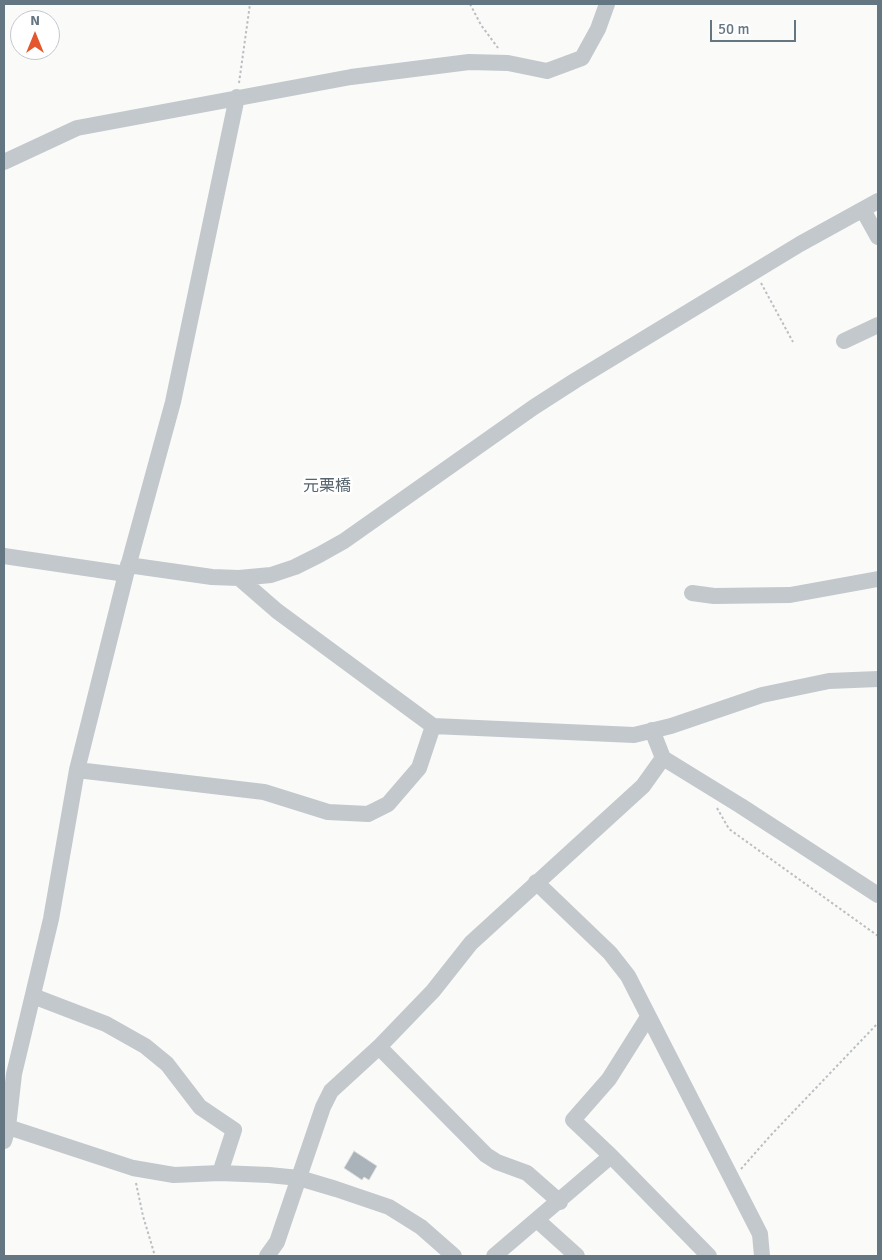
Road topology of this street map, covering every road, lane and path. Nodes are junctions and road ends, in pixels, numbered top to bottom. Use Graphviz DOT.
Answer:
graph roads {
  1 [pos="250,4"];
  2 [pos="470,4"];
  3 [pos="607,4"];
  4 [pos="508,63"];
  5 [pos="236,97"];
  6 [pos="4,162"];
  7 [pos="878,201"];
  8 [pos="863,210"];
  9 [pos="878,237"];
  10 [pos="755,272"];
  11 [pos="878,325"];
  12 [pos="844,341"];
  13 [pos="793,342"];
  14 [pos="4,556"];
  15 [pos="127,569"];
  16 [pos="239,578"];
  17 [pos="878,579"];
  18 [pos="692,593"];
  19 [pos="878,679"];
  20 [pos="433,726"];
  21 [pos="652,730"];
  22 [pos="663,758"];
  23 [pos="77,770"];
  24 [pos="715,805"];
  25 [pos="536,882"];
  26 [pos="878,894"];
  27 [pos="878,936"];
  28 [pos="33,996"];
  29 [pos="648,1017"];
  30 [pos="878,1023"];
  31 [pos="378,1047"];
  32 [pos="6,1134"];
  33 [pos="611,1156"];
  34 [pos="133,1168"];
  35 [pos="220,1173"];
  36 [pos="299,1178"];
  37 [pos="730,1178"];
  38 [pos="560,1202"];
  39 [pos="537,1220"];
  40 [pos="154,1256"];
  41 [pos="267,1256"];
  42 [pos="454,1256"];
  43 [pos="494,1256"];
  44 [pos="577,1256"];
  45 [pos="709,1256"];
  46 [pos="762,1256"];
  1 -- 5 [label="path"];
  2 -- 4 [label="path"];
  3 -- 4 [label="street"];
  4 -- 5 [label="street"];
  5 -- 6 [label="street"];
  5 -- 15 [label="street"];
  7 -- 8 [label="street"];
  8 -- 9 [label="street"];
  8 -- 10 [label="street"];
  10 -- 13 [label="path"];
  10 -- 16 [label="street"];
  11 -- 12 [label="street"];
  14 -- 15 [label="street"];
  15 -- 16 [label="street"];
  15 -- 23 [label="street"];
  16 -- 20 [label="street"];
  17 -- 18 [label="street"];
  19 -- 21 [label="street"];
  20 -- 21 [label="street"];
  20 -- 23 [label="street"];
  21 -- 22 [label="street"];
  22 -- 25 [label="street"];
  22 -- 26 [label="street"];
  23 -- 28 [label="street"];
  24 -- 27 [label="path"];
  25 -- 29 [label="street"];
  25 -- 31 [label="street"];
  28 -- 32 [label="street"];
  28 -- 35 [label="street"];
  29 -- 33 [label="street"];
  29 -- 37 [label="street"];
  30 -- 37 [label="path"];
  31 -- 36 [label="street"];
  31 -- 38 [label="street"];
  32 -- 34 [label="street"];
  33 -- 38 [label="street"];
  33 -- 45 [label="street"];
  34 -- 35 [label="street"];
  34 -- 40 [label="path"];
  35 -- 36 [label="street"];
  36 -- 41 [label="street"];
  36 -- 42 [label="street"];
  37 -- 46 [label="street"];
  38 -- 39 [label="street"];
  39 -- 43 [label="street"];
  39 -- 44 [label="street"];
}
